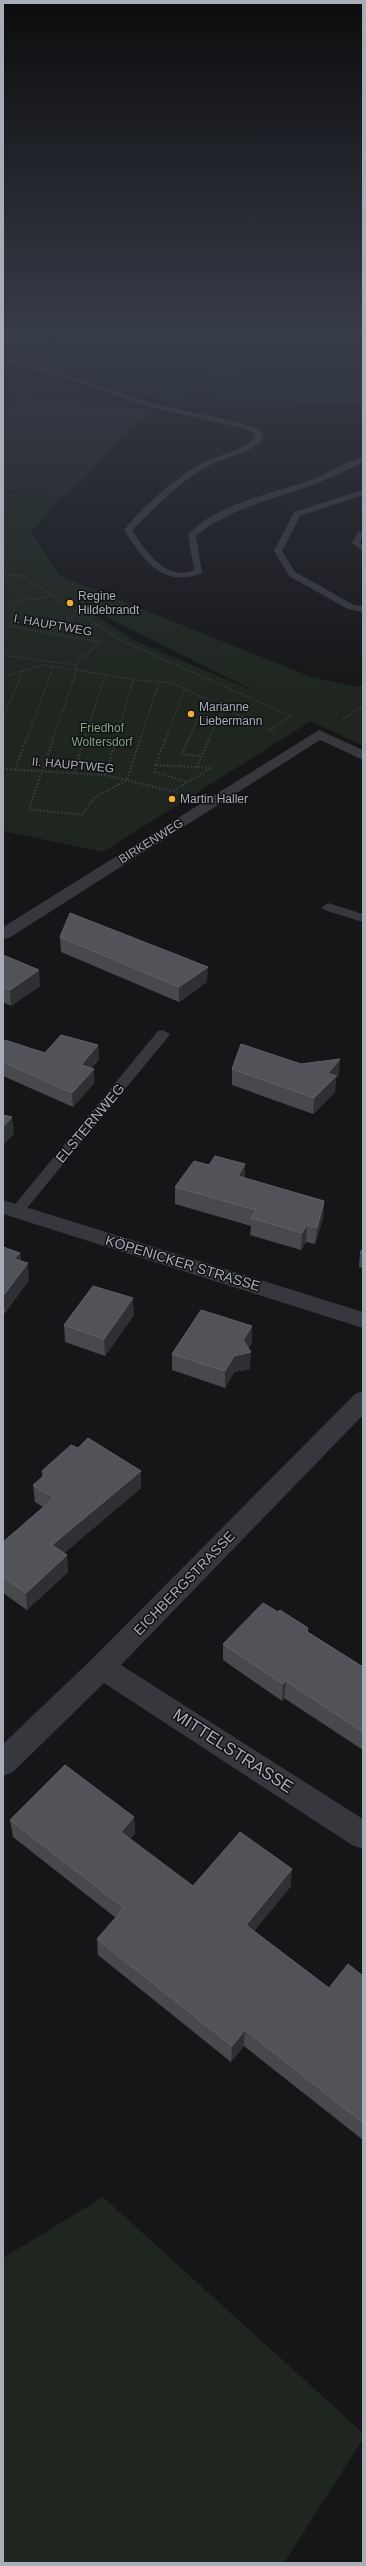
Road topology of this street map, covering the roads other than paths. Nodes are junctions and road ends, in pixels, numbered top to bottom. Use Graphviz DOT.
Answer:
graph roads {
  1 [pos="228,456"];
  2 [pos="363,459"];
  3 [pos="363,492"];
  4 [pos="361,534"];
  5 [pos="363,548"];
  6 [pos="363,609"];
  7 [pos="363,756"];
  8 [pos="328,907"];
  9 [pos="363,918"];
  10 [pos="3,934"];
  11 [pos="163,1034"];
  12 [pos="10,1209"];
  13 [pos="363,1320"];
  14 [pos="363,1400"];
  15 [pos="102,1667"];
  16 [pos="3,1763"];
  17 [pos="363,1835"];
  1 -- 2 [label="lane"];
  3 -- 6 [label="lane"];
  4 -- 5 [label="lane"];
  7 -- 10 [label="street, BIRKENWEG"];
  8 -- 9 [label="lane"];
  11 -- 12 [label="lane, ELSTERNWEG"];
  12 -- 13 [label="street, KÖPENICKER STRASSE"];
  14 -- 15 [label="street, EICHBERGSTRASSE"];
  15 -- 16 [label="street, EICHBERGSTRASSE"];
  15 -- 17 [label="street, MITTELSTRASSE"];
}
